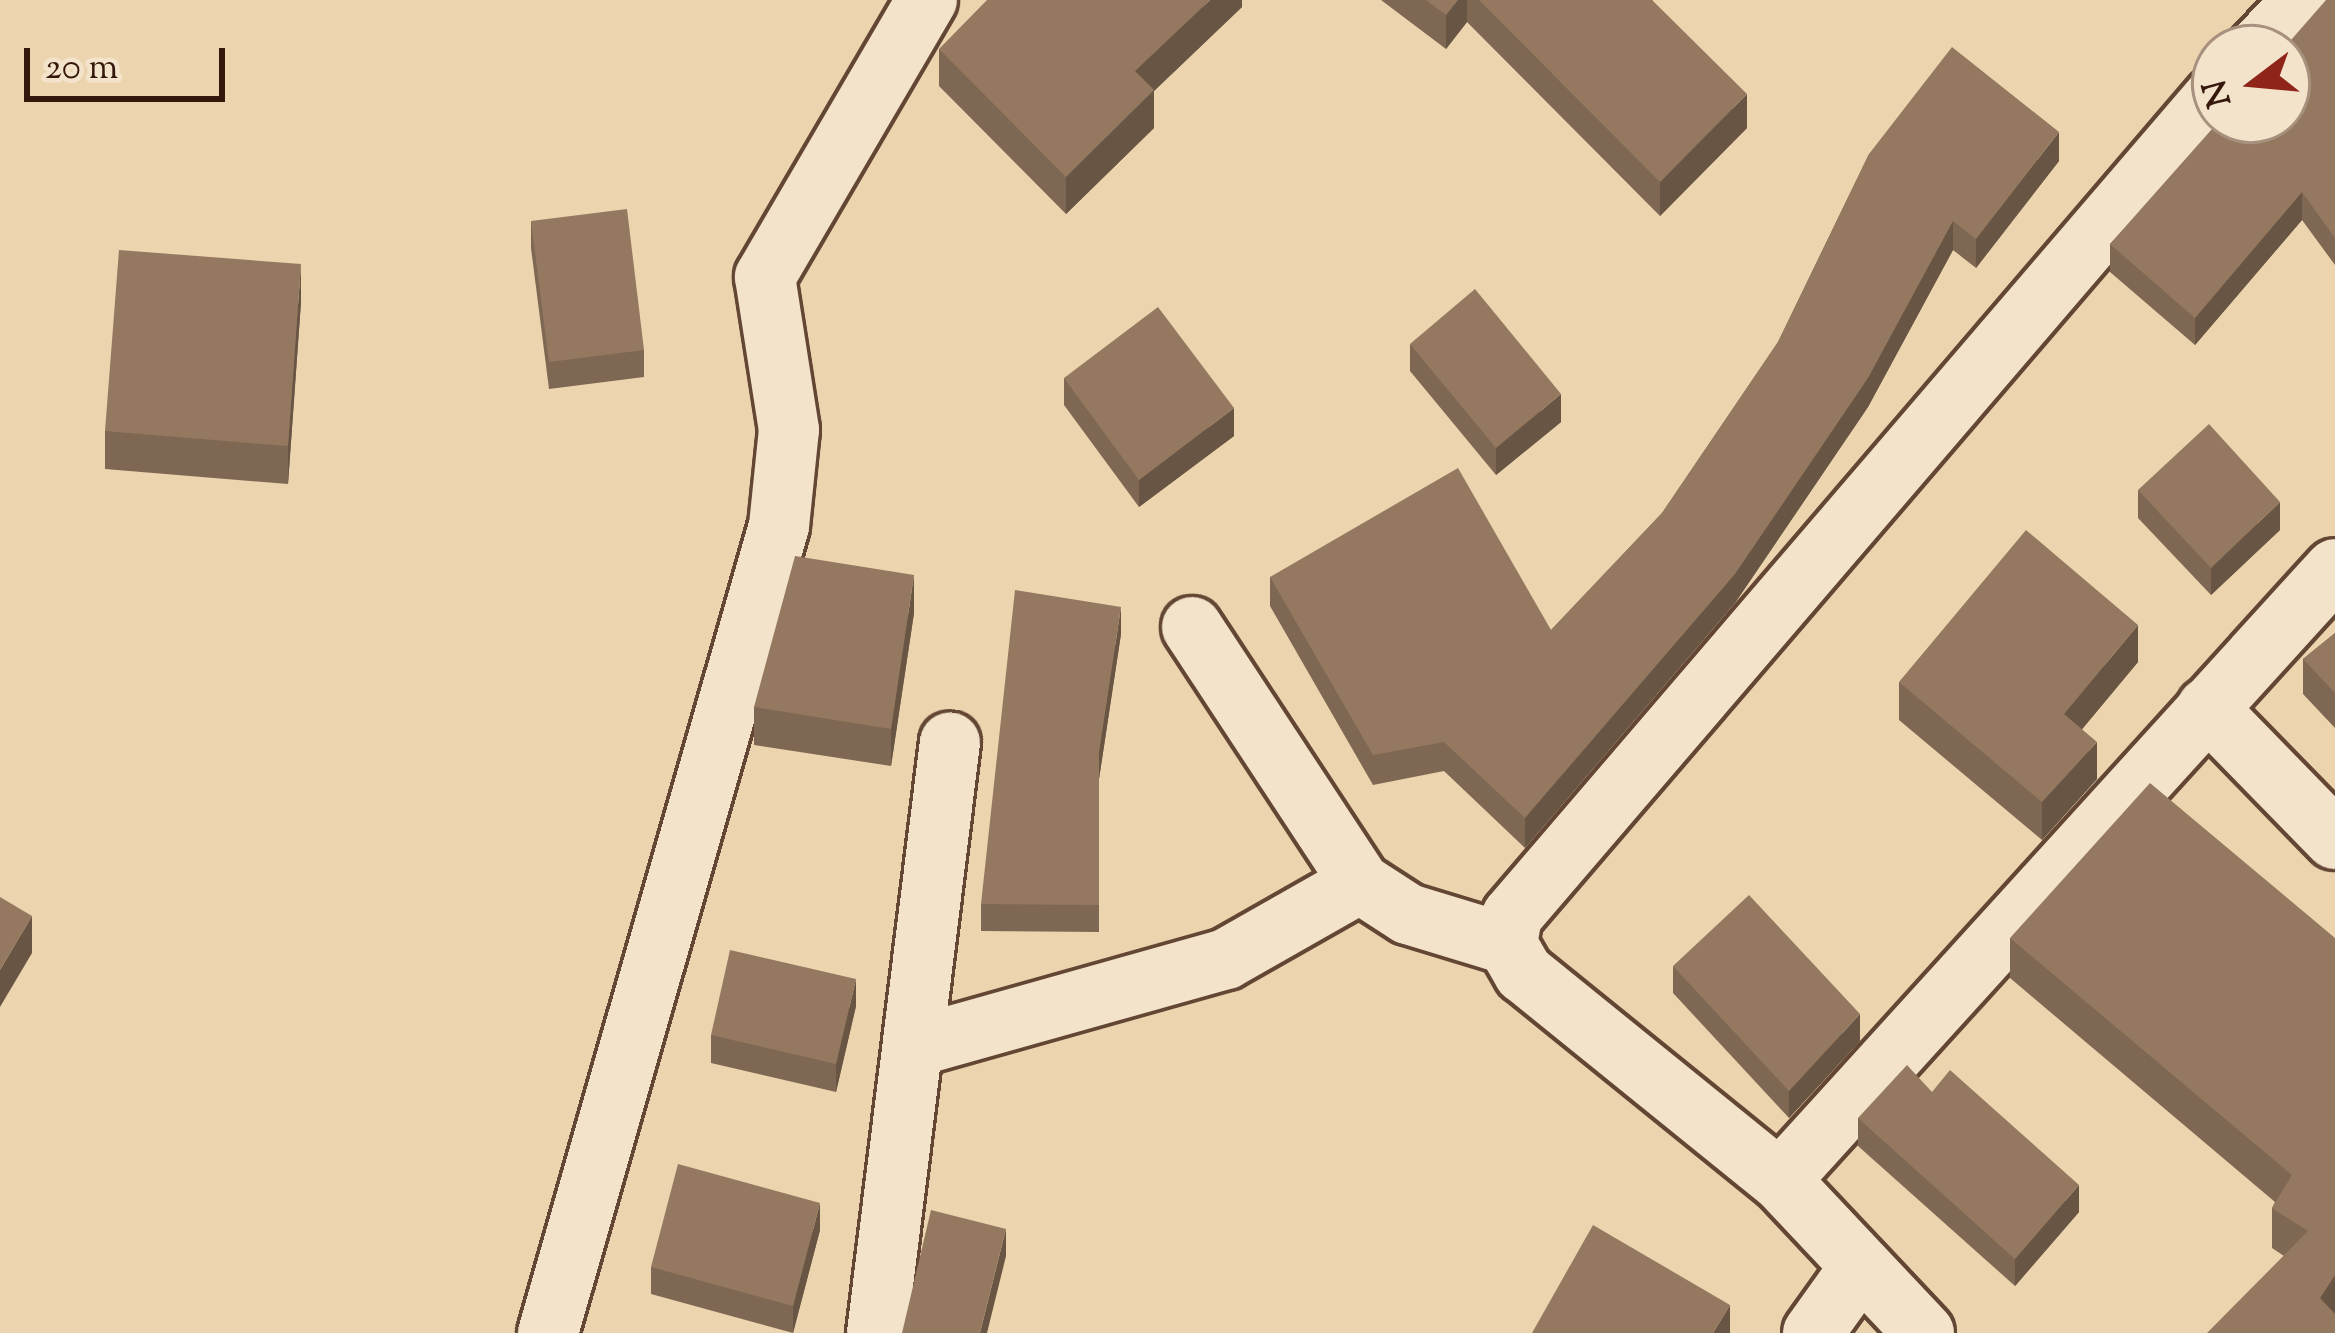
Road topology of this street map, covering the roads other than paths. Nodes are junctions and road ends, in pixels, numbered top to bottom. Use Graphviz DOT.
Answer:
graph roads {
  1 [pos="927,0"];
  2 [pos="2304,0"];
  3 [pos="2281,24"];
  4 [pos="2191,123"];
  5 [pos="2335,569"];
  6 [pos="1192,627"];
  7 [pos="2207,708"];
  8 [pos="950,742"];
  9 [pos="2335,839"];
  10 [pos="1360,883"];
  11 [pos="1507,944"];
  12 [pos="920,1046"];
  13 [pos="1780,1180"];
  14 [pos="1861,1266"];
  15 [pos="548,1333"];
  16 [pos="877,1333"];
  17 [pos="1813,1333"];
  18 [pos="1924,1333"];
  1 -- 15 [label="street"];
  2 -- 3 [label="street"];
  4 -- 11 [label="street"];
  5 -- 7 [label="street"];
  6 -- 10 [label="street"];
  7 -- 9 [label="street"];
  7 -- 13 [label="street"];
  8 -- 12 [label="street"];
  10 -- 11 [label="street"];
  10 -- 12 [label="street"];
  11 -- 13 [label="street"];
  12 -- 16 [label="street"];
  13 -- 14 [label="street"];
  14 -- 17 [label="street"];
  14 -- 18 [label="street"];
}
